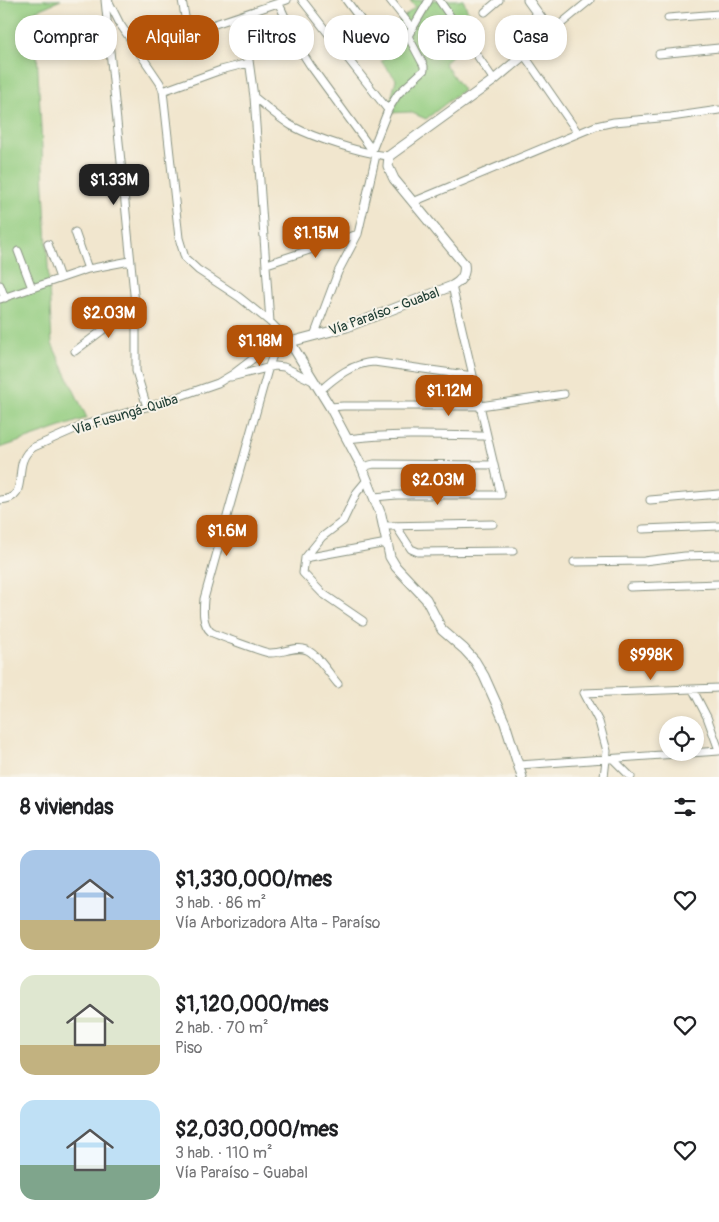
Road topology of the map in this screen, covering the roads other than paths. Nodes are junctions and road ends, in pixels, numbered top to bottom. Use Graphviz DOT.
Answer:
graph roads {
  1 [pos="106,0"];
  2 [pos="182,0"];
  3 [pos="287,0"];
  4 [pos="302,0"];
  5 [pos="346,0"];
  6 [pos="390,0"];
  7 [pos="429,0"];
  8 [pos="439,0"];
  9 [pos="499,0"];
  10 [pos="528,0"];
  11 [pos="590,0"];
  12 [pos="279,4"];
  13 [pos="485,12"];
  14 [pos="719,14"];
  15 [pos="185,15"];
  16 [pos="246,15"];
  17 [pos="357,15"];
  18 [pos="539,15"];
  19 [pos="668,18"];
  20 [pos="567,19"];
  21 [pos="412,28"];
  22 [pos="127,35"];
  23 [pos="408,36"];
  24 [pos="719,48"];
  25 [pos="659,54"];
  26 [pos="144,60"];
  27 [pos="248,60"];
  28 [pos="518,60"];
  29 [pos="527,60"];
  30 [pos="248,63"];
  31 [pos="494,80"];
  32 [pos="163,91"];
  33 [pos="254,97"];
  34 [pos="388,110"];
  35 [pos="719,110"];
  36 [pos="578,133"];
  37 [pos="373,153"];
  38 [pos="389,156"];
  39 [pos="413,202"];
  40 [pos="75,232"];
  41 [pos="358,234"];
  42 [pos="48,244"];
  43 [pos="18,251"];
  44 [pos="130,261"];
  45 [pos="267,264"];
  46 [pos="88,269"];
  47 [pos="60,278"];
  48 [pos="0,285"];
  49 [pos="452,286"];
  50 [pos="32,288"];
  51 [pos="2,298"];
  52 [pos="136,314"];
  53 [pos="270,322"];
  54 [pos="314,336"];
  55 [pos="290,342"];
  56 [pos="277,344"];
  57 [pos="75,351"];
  58 [pos="269,366"];
  59 [pos="473,376"];
  60 [pos="226,379"];
  61 [pos="314,382"];
  62 [pos="320,391"];
  63 [pos="564,394"];
  64 [pos="480,406"];
  65 [pos="147,407"];
  66 [pos="330,407"];
  67 [pos="487,436"];
  68 [pos="347,439"];
  69 [pos="494,465"];
  70 [pos="362,467"];
  71 [pos="367,480"];
  72 [pos="719,494"];
  73 [pos="374,497"];
  74 [pos="0,500"];
  75 [pos="650,500"];
  76 [pos="493,524"];
  77 [pos="383,526"];
  78 [pos="396,526"];
  79 [pos="719,526"];
  80 [pos="643,529"];
  81 [pos="387,543"];
  82 [pos="513,551"];
  83 [pos="719,555"];
  84 [pos="306,558"];
  85 [pos="574,562"];
  86 [pos="719,584"];
  87 [pos="630,588"];
  88 [pos="363,620"];
  89 [pos="338,684"];
  90 [pos="719,688"];
  91 [pos="693,690"];
  92 [pos="719,751"];
  93 [pos="610,759"];
  94 [pos="519,765"];
  95 [pos="522,777"];
  96 [pos="604,777"];
  97 [pos="631,777"];
  1 -- 22 [label="street"];
  1 -- 44 [label="street"];
  2 -- 15 [label="street"];
  3 -- 12 [label="street"];
  4 -- 34 [label="street"];
  5 -- 17 [label="street"];
  6 -- 21 [label="street"];
  7 -- 21 [label="street"];
  8 -- 31 [label="street"];
  9 -- 13 [label="street"];
  10 -- 18 [label="street"];
  11 -- 20 [label="street"];
  12 -- 16 [label="street"];
  12 -- 37 [label="street"];
  14 -- 19 [label="street"];
  21 -- 23 [label="street"];
  23 -- 34 [label="street"];
  24 -- 25 [label="street"];
  26 -- 32 [label="street"];
  27 -- 30 [label="street"];
  28 -- 31 [label="street"];
  29 -- 36 [label="street"];
  30 -- 32 [label="street"];
  30 -- 33 [label="street"];
  31 -- 38 [label="street"];
  32 -- 53 [label="street"];
  33 -- 37 [label="street"];
  33 -- 45 [label="street"];
  34 -- 37 [label="street"];
  35 -- 36 [label="street"];
  36 -- 39 [label="street"];
  37 -- 38 [label="street"];
  37 -- 41 [label="street"];
  38 -- 39 [label="street, Vía Paraíso - Guabal"];
  39 -- 49 [label="street, Vía Paraíso - Guabal"];
  40 -- 46 [label="street"];
  41 -- 45 [label="street"];
  41 -- 54 [label="street"];
  42 -- 47 [label="street"];
  43 -- 50 [label="street"];
  44 -- 46 [label="street"];
  44 -- 52 [label="street"];
  45 -- 53 [label="street"];
  46 -- 47 [label="street"];
  47 -- 50 [label="street"];
  48 -- 51 [label="street"];
  49 -- 54 [label="street, Vía Paraíso - Guabal"];
  49 -- 59 [label="street"];
  50 -- 51 [label="street"];
  52 -- 57 [label="street"];
  52 -- 65 [label="street"];
  53 -- 55 [label="street"];
  54 -- 55 [label="street, Vía Paraíso - Guabal"];
  55 -- 56 [label="street"];
  55 -- 61 [label="street"];
  56 -- 58 [label="street"];
  56 -- 60 [label="street"];
  58 -- 60 [label="street"];
  58 -- 61 [label="street"];
  58 -- 89 [label="street"];
  59 -- 62 [label="street"];
  59 -- 64 [label="street"];
  60 -- 65 [label="street, Vía Fusungá-Quiba"];
  61 -- 62 [label="street"];
  62 -- 66 [label="street"];
  63 -- 64 [label="street"];
  64 -- 66 [label="street"];
  64 -- 67 [label="street"];
  65 -- 74 [label="street, Vía Fusungá-Quiba"];
  66 -- 68 [label="street"];
  67 -- 68 [label="street"];
  67 -- 69 [label="street"];
  68 -- 70 [label="street"];
  69 -- 70 [label="street"];
  69 -- 73 [label="street"];
  70 -- 71 [label="street"];
  71 -- 73 [label="street"];
  71 -- 84 [label="street"];
  72 -- 75 [label="street"];
  73 -- 77 [label="street"];
  76 -- 78 [label="street"];
  77 -- 78 [label="street"];
  77 -- 81 [label="street"];
  78 -- 82 [label="street"];
  79 -- 80 [label="street"];
  81 -- 84 [label="street"];
  81 -- 94 [label="street"];
  83 -- 85 [label="street"];
  84 -- 88 [label="street"];
  86 -- 87 [label="street"];
  90 -- 91 [label="street"];
  91 -- 92 [label="street"];
  91 -- 93 [label="street"];
  92 -- 93 [label="street"];
  93 -- 94 [label="street"];
  93 -- 96 [label="street"];
  93 -- 97 [label="street"];
  94 -- 95 [label="street"];
}
